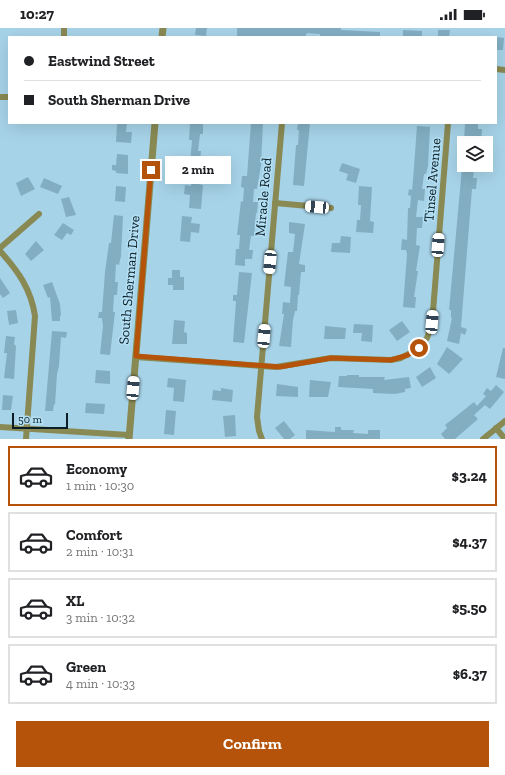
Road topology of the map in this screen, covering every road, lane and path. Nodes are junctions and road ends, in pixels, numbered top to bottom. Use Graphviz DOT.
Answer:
graph roads {
  1 [pos="155,124"];
  2 [pos="282,124"];
  3 [pos="448,124"];
  4 [pos="275,203"];
  5 [pos="331,208"];
  6 [pos="39,214"];
  7 [pos="0,249"];
  8 [pos="136,356"];
  9 [pos="261,366"];
  10 [pos="505,421"];
  11 [pos="0,427"];
  12 [pos="496,428"];
  13 [pos="27,429"];
  14 [pos="129,437"];
  15 [pos="26,439"];
  16 [pos="262,439"];
  17 [pos="483,439"];
  18 [pos="505,439"];
  1 -- 8 [label="street, South Sherman Drive"];
  2 -- 4 [label="street, Miracle Road"];
  3 -- 9 [label="street, Tinsel Avenue"];
  4 -- 5 [label="street"];
  4 -- 9 [label="street, Miracle Road"];
  6 -- 7 [label="street"];
  7 -- 13 [label="street"];
  8 -- 9 [label="street"];
  8 -- 14 [label="street, South Sherman Drive"];
  9 -- 16 [label="street, Miracle Road"];
  10 -- 12 [label="street"];
  11 -- 13 [label="street"];
  12 -- 17 [label="street"];
  12 -- 18 [label="street"];
  13 -- 14 [label="street"];
  13 -- 15 [label="street"];
}
